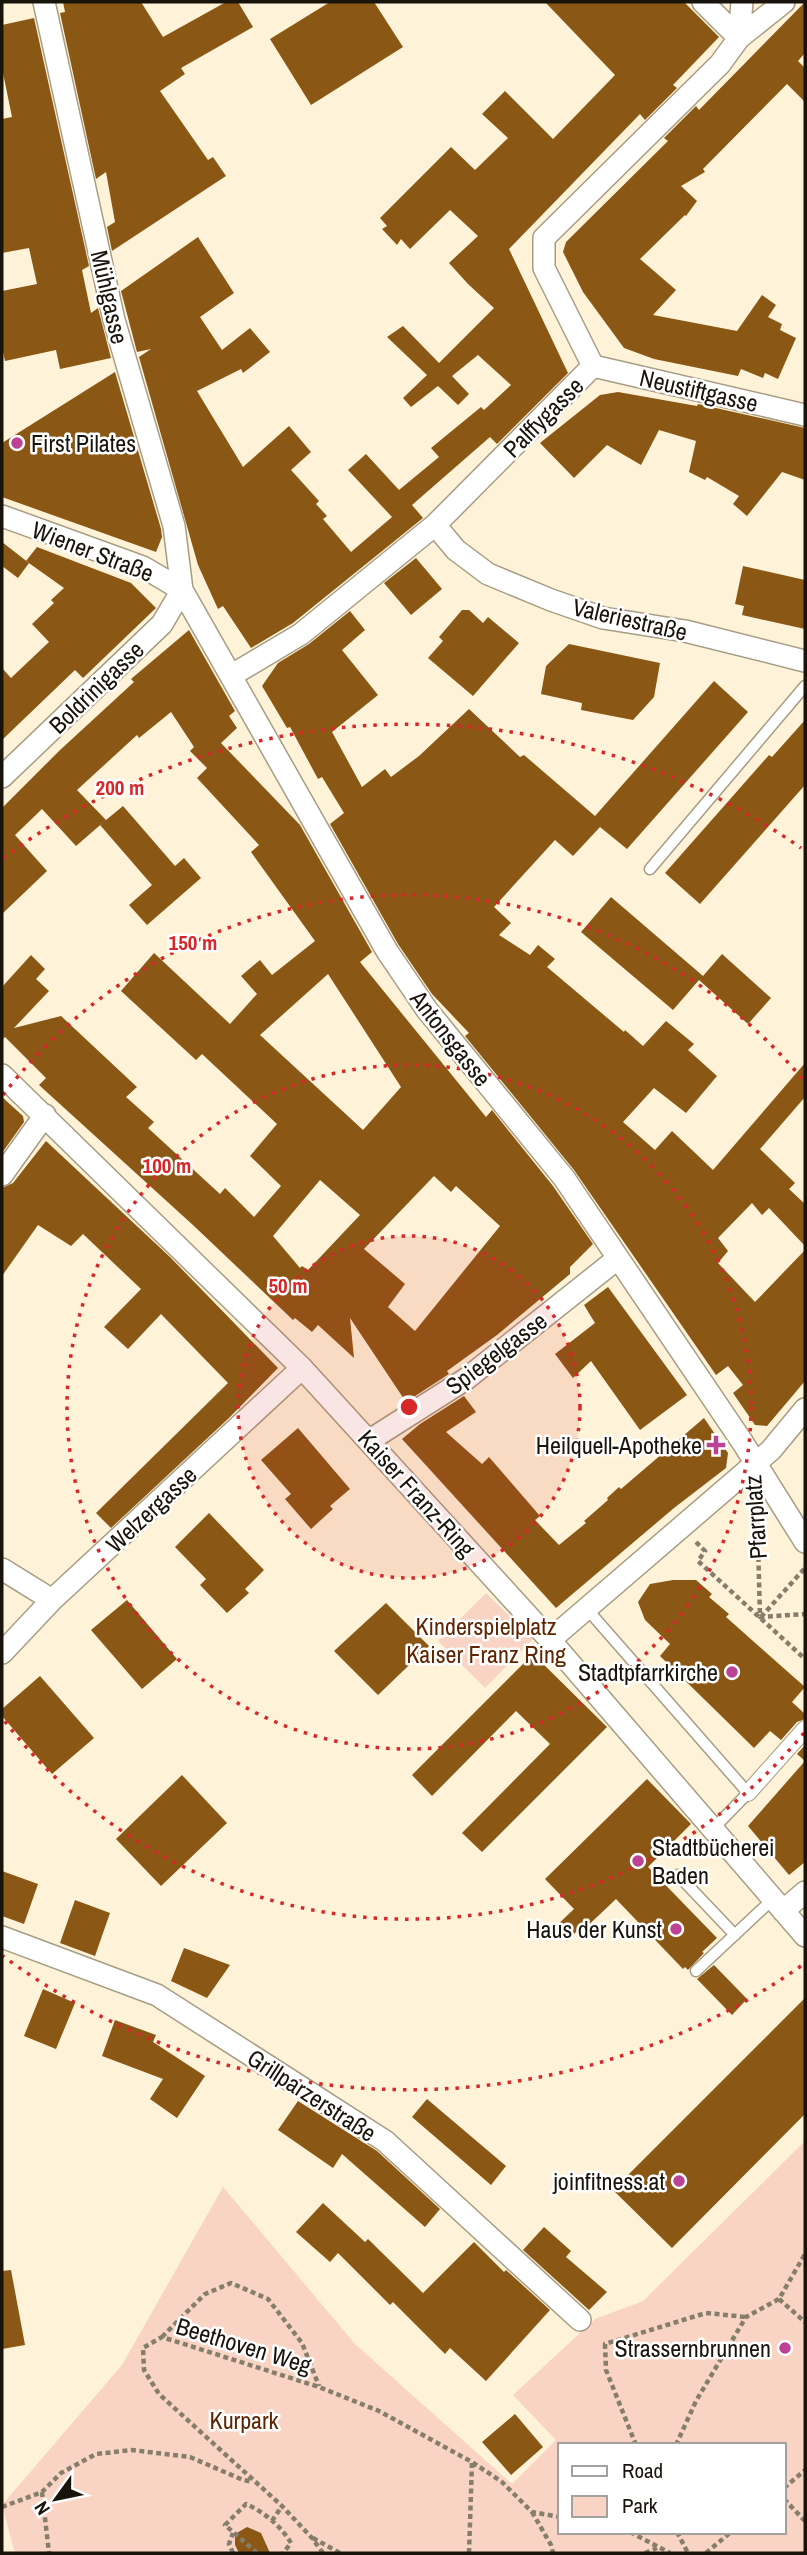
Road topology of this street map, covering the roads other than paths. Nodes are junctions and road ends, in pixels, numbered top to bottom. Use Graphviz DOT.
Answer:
graph roads {
  1 [pos="44,2"];
  2 [pos="703,2"];
  3 [pos="742,2"];
  4 [pos="784,2"];
  5 [pos="739,38"];
  6 [pos="593,366"];
  7 [pos="805,415"];
  8 [pos="2,516"];
  9 [pos="435,524"];
  10 [pos="182,590"];
  11 [pos="805,660"];
  12 [pos="232,676"];
  13 [pos="805,686"];
  14 [pos="2,777"];
  15 [pos="650,869"];
  16 [pos="2,1075"];
  17 [pos="45,1115"];
  18 [pos="2,1175"];
  19 [pos="617,1259"];
  20 [pos="302,1368"];
  21 [pos="805,1409"];
  22 [pos="370,1440"];
  23 [pos="755,1463"];
  24 [pos="805,1542"];
  25 [pos="2,1569"];
  26 [pos="52,1601"];
  27 [pos="587,1609"];
  28 [pos="550,1640"];
  29 [pos="2,1653"];
  30 [pos="805,1729"];
  31 [pos="748,1793"];
  32 [pos="713,1829"];
  33 [pos="678,1875"];
  34 [pos="805,1892"];
  35 [pos="778,1905"];
  36 [pos="735,1935"];
  37 [pos="2,1937"];
  38 [pos="805,1937"];
  39 [pos="696,1971"];
  40 [pos="580,2320"];
  1 -- 10 [label="street, Mühlgasse"];
  2 -- 5 [label="street"];
  3 -- 5 [label="street"];
  4 -- 5 [label="street, Palffygasse"];
  5 -- 6 [label="street, Palffygasse"];
  6 -- 7 [label="street, Neustiftgasse"];
  6 -- 9 [label="street, Palffygasse"];
  8 -- 10 [label="street, Wiener Straße"];
  9 -- 11 [label="street, Valeriestraße"];
  9 -- 12 [label="street, Palffygasse"];
  10 -- 12 [label="street, Antonsgasse"];
  10 -- 14 [label="street, Boldrinigasse"];
  12 -- 19 [label="street, Antonsgasse"];
  13 -- 15 [label="lane"];
  16 -- 17 [label="street, Kaiser Franz-Ring"];
  17 -- 18 [label="street"];
  17 -- 20 [label="street, Kaiser Franz-Ring"];
  19 -- 22 [label="street, Spiegelgasse"];
  19 -- 23 [label="street, Antonsgasse"];
  20 -- 22 [label="street, Kaiser Franz-Ring"];
  20 -- 26 [label="street, Welzergasse"];
  21 -- 23 [label="street, Pfarrplatz"];
  22 -- 28 [label="street, Kaiser Franz-Ring"];
  23 -- 24 [label="street, Antonsgasse"];
  23 -- 27 [label="street, Pfarrplatz"];
  25 -- 26 [label="street"];
  26 -- 29 [label="street, Welzergasse"];
  27 -- 28 [label="street, Pfarrplatz"];
  27 -- 31 [label="lane"];
  28 -- 32 [label="street, Kaiser Franz-Ring"];
  30 -- 31 [label="street"];
  31 -- 32 [label="lane"];
  32 -- 35 [label="street, Kaiser Franz-Ring"];
  33 -- 36 [label="lane"];
  34 -- 35 [label="street"];
  35 -- 36 [label="lane"];
  35 -- 38 [label="street, Kaiser Franz-Ring"];
  36 -- 39 [label="lane"];
  37 -- 40 [label="street, Grillparzerstraße"];
}
